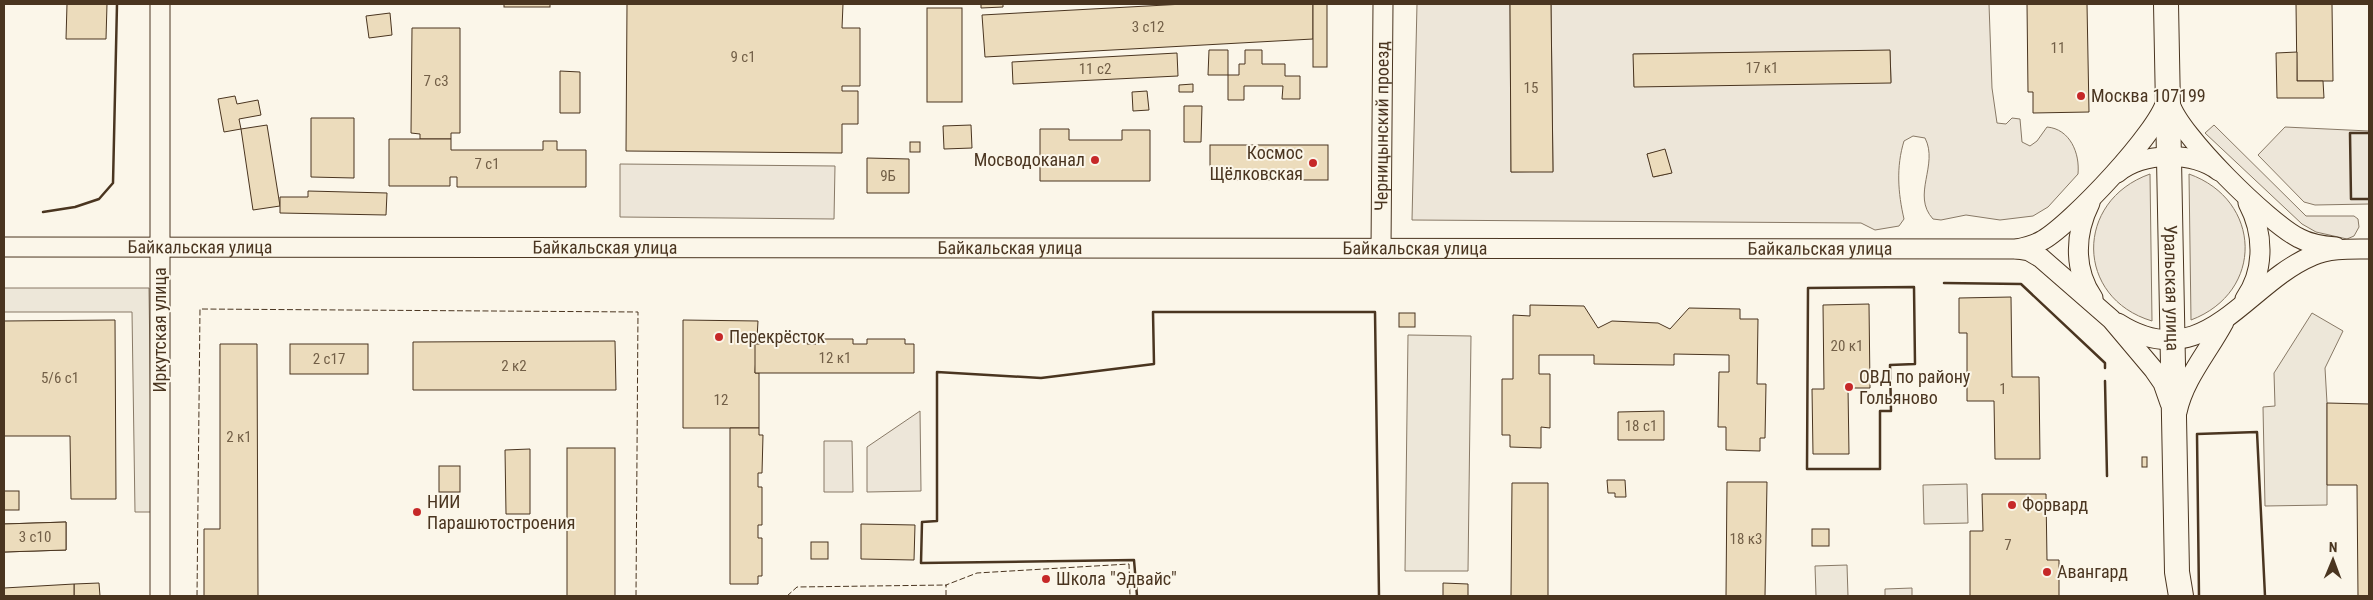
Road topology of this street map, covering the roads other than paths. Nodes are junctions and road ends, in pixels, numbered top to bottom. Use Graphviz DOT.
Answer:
graph roads {
  1 [pos="160,4"];
  2 [pos="1384,4"];
  3 [pos="2166,4"];
  4 [pos="2168,94"];
  5 [pos="2169,156"];
  6 [pos="2240,190"];
  7 [pos="2098,191"];
  8 [pos="4,247"];
  9 [pos="160,247"];
  10 [pos="1381,248"];
  11 [pos="2017,249"];
  12 [pos="2364,249"];
  13 [pos="2106,314"];
  14 [pos="2229,318"];
  15 [pos="2173,339"];
  16 [pos="2175,426"];
  17 [pos="160,596"];
  18 [pos="2181,596"];
  1 -- 9 [label="street, Иркутская улица"];
  2 -- 10 [label="street, Черницынский проезд"];
  3 -- 4 [label="main road, Уральская улица"];
  4 -- 5 [label="main road, Уральская улица"];
  4 -- 6 [label="street"];
  4 -- 7 [label="street"];
  5 -- 6 [label="street"];
  5 -- 7 [label="street"];
  5 -- 15 [label="main road, Уральская улица"];
  6 -- 12 [label="street"];
  6 -- 14 [label="street"];
  7 -- 11 [label="street"];
  7 -- 13 [label="street"];
  8 -- 9 [label="street, Байкальская улица"];
  9 -- 10 [label="street, Байкальская улица"];
  9 -- 17 [label="street, Иркутская улица"];
  10 -- 11 [label="street, Байкальская улица"];
  11 -- 13 [label="street"];
  12 -- 14 [label="street"];
  13 -- 15 [label="street"];
  13 -- 16 [label="street"];
  14 -- 15 [label="street"];
  14 -- 16 [label="street"];
  15 -- 16 [label="main road, Уральская улица"];
  16 -- 18 [label="main road, Уральская улица"];
}
